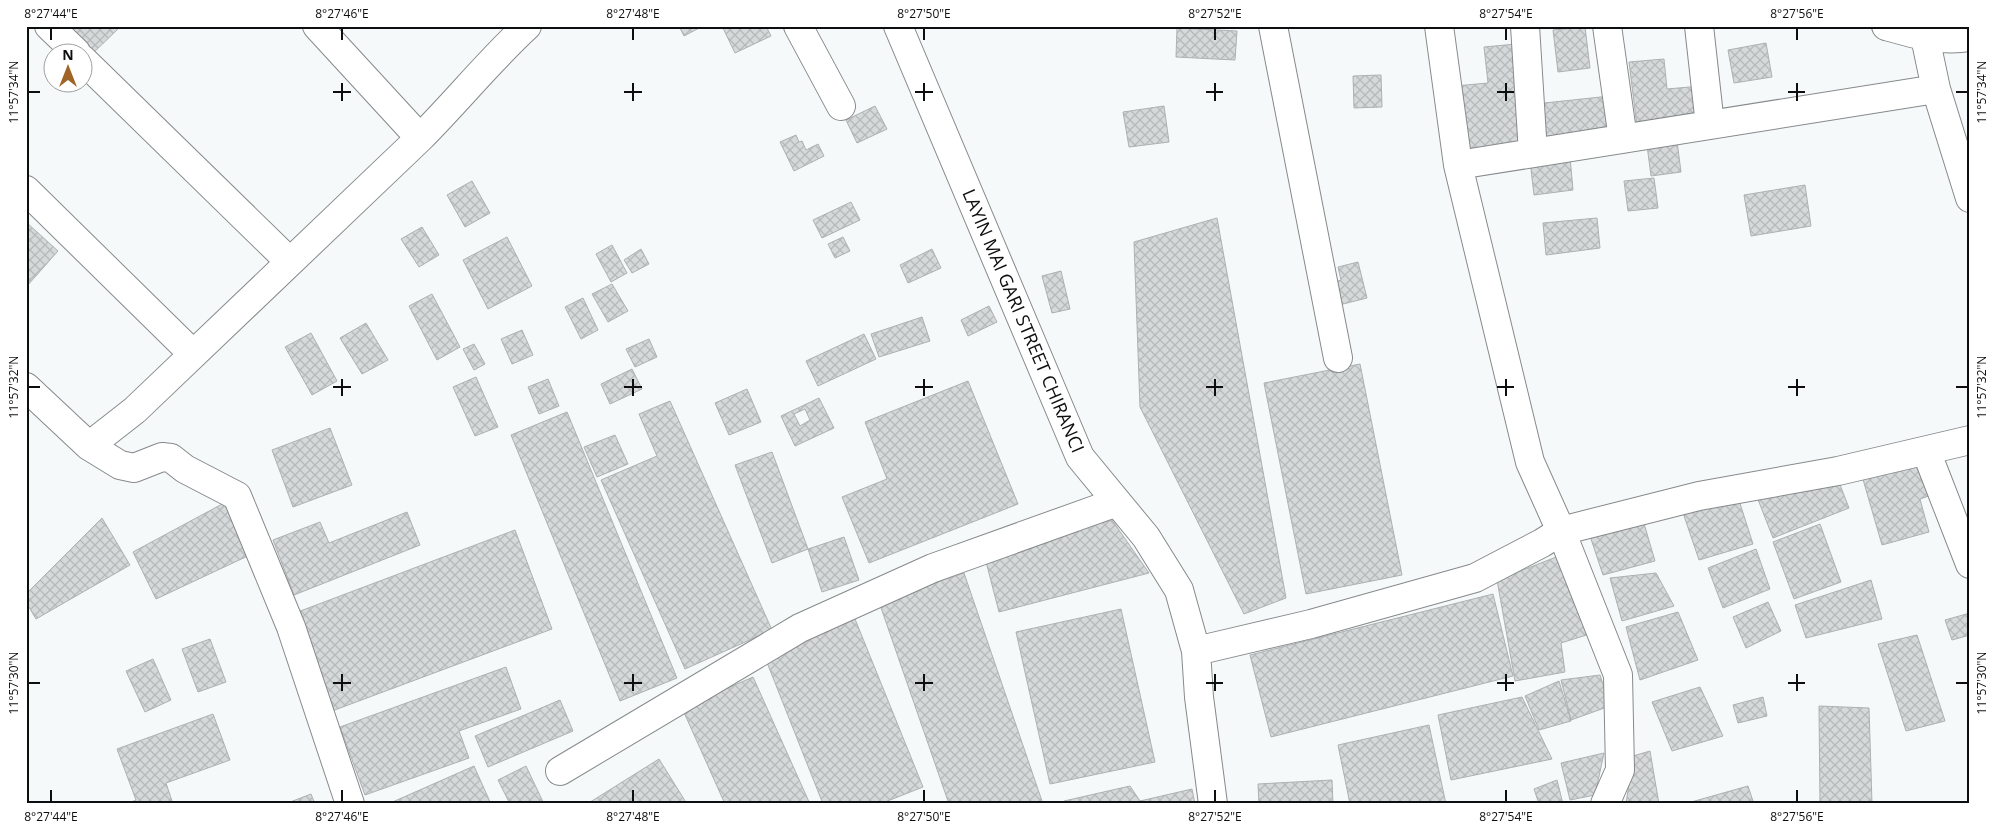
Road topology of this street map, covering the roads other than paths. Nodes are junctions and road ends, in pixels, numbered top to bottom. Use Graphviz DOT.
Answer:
graph roads {
  1 [pos="49,26"];
  2 [pos="317,26"];
  3 [pos="798,26"];
  4 [pos="898,26"];
  5 [pos="1273,26"];
  6 [pos="1439,26"];
  7 [pos="1525,26"];
  8 [pos="1607,26"];
  9 [pos="1699,26"];
  10 [pos="1886,26"];
  11 [pos="510,32"];
  12 [pos="1959,34"];
  13 [pos="1925,37"];
  14 [pos="66,42"];
  15 [pos="92,69"];
  16 [pos="1936,89"];
  17 [pos="841,106"];
  18 [pos="1710,125"];
  19 [pos="420,138"];
  20 [pos="1624,139"];
  21 [pos="1533,153"];
  22 [pos="1458,166"];
  23 [pos="26,190"];
  24 [pos="1970,198"];
  25 [pos="290,262"];
  26 [pos="194,354"];
  27 [pos="1338,358"];
  28 [pos="26,387"];
  29 [pos="1970,440"];
  30 [pos="89,446"];
  31 [pos="1926,450"];
  32 [pos="1117,502"];
  33 [pos="1561,531"];
  34 [pos="1970,564"];
  35 [pos="1196,651"];
  36 [pos="560,771"];
  37 [pos="350,804"];
  38 [pos="1213,804"];
  39 [pos="1605,804"];
  1 -- 14 [label="street"];
  2 -- 19 [label="street"];
  3 -- 17 [label="street"];
  4 -- 32 [label="street, LAYIN MAI GARI STREET CHIRANCI"];
  5 -- 27 [label="street"];
  6 -- 22 [label="street"];
  7 -- 21 [label="street"];
  8 -- 20 [label="street"];
  9 -- 18 [label="street"];
  10 -- 13 [label="street"];
  11 -- 19 [label="street"];
  12 -- 13 [label="street"];
  13 -- 16 [label="street"];
  15 -- 25 [label="street"];
  16 -- 18 [label="street"];
  16 -- 24 [label="street"];
  18 -- 20 [label="street"];
  19 -- 25 [label="street"];
  20 -- 21 [label="street"];
  21 -- 22 [label="street"];
  22 -- 33 [label="street"];
  23 -- 26 [label="street"];
  25 -- 26 [label="street"];
  26 -- 30 [label="street"];
  28 -- 30 [label="street"];
  29 -- 31 [label="street"];
  30 -- 37 [label="street"];
  31 -- 33 [label="street"];
  31 -- 34 [label="street"];
  32 -- 35 [label="street, LAYIN MAI GARI STREET CHIRANCI"];
  32 -- 36 [label="street"];
  33 -- 35 [label="street"];
  33 -- 39 [label="street"];
  35 -- 38 [label="street, LAYIN MAI GARI STREET CHIRANCI"];
}
